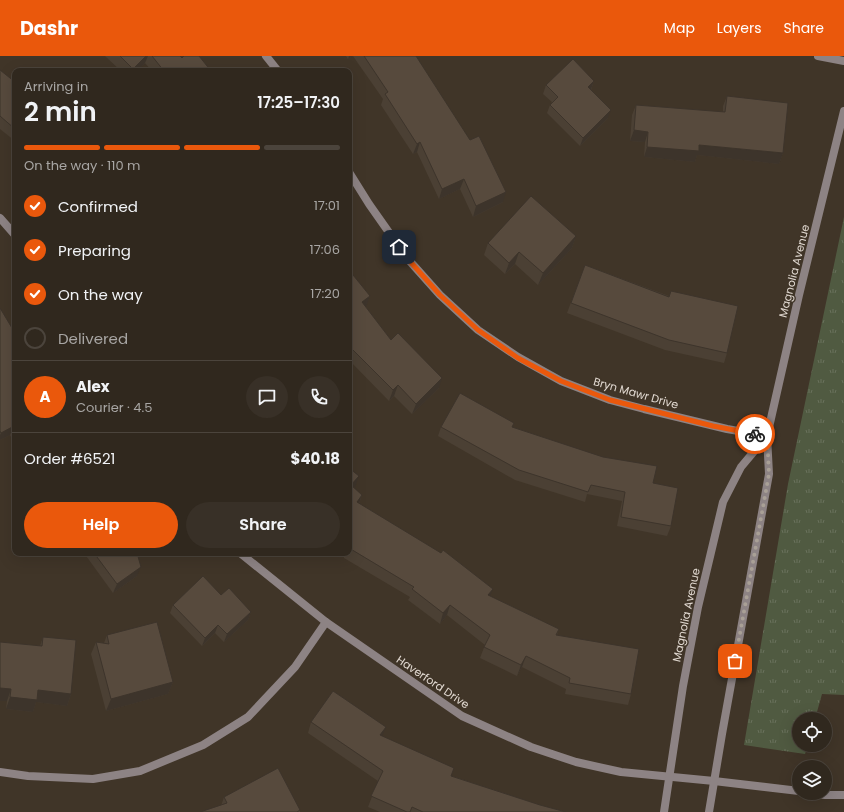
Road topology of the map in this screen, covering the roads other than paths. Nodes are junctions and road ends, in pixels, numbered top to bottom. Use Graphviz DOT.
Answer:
graph roads {
  1 [pos="266,56"];
  2 [pos="818,56"];
  3 [pos="844,61"];
  4 [pos="276,68"];
  5 [pos="844,111"];
  6 [pos="352,177"];
  7 [pos="0,218"];
  8 [pos="12,232"];
  9 [pos="767,436"];
  10 [pos="244,556"];
  11 [pos="326,622"];
  12 [pos="0,772"];
  13 [pos="670,777"];
  14 [pos="714,782"];
  15 [pos="792,790"];
  16 [pos="832,795"];
  17 [pos="844,795"];
  18 [pos="664,812"];
  19 [pos="709,812"];
  1 -- 4 [label="street"];
  2 -- 3 [label="street"];
  5 -- 9 [label="street, Magnolia Avenue"];
  6 -- 9 [label="street, Bryn Mawr Drive"];
  7 -- 8 [label="street"];
  9 -- 13 [label="street, Magnolia Avenue"];
  9 -- 14 [label="street, Magnolia Avenue"];
  10 -- 11 [label="street, Haverford Drive"];
  11 -- 12 [label="street"];
  11 -- 13 [label="street, Haverford Drive"];
  13 -- 14 [label="street, Haverford Drive"];
  13 -- 18 [label="street, Magnolia Avenue"];
  14 -- 15 [label="street, Haverford Drive"];
  14 -- 19 [label="street, Magnolia Avenue"];
  16 -- 17 [label="street"];
}
